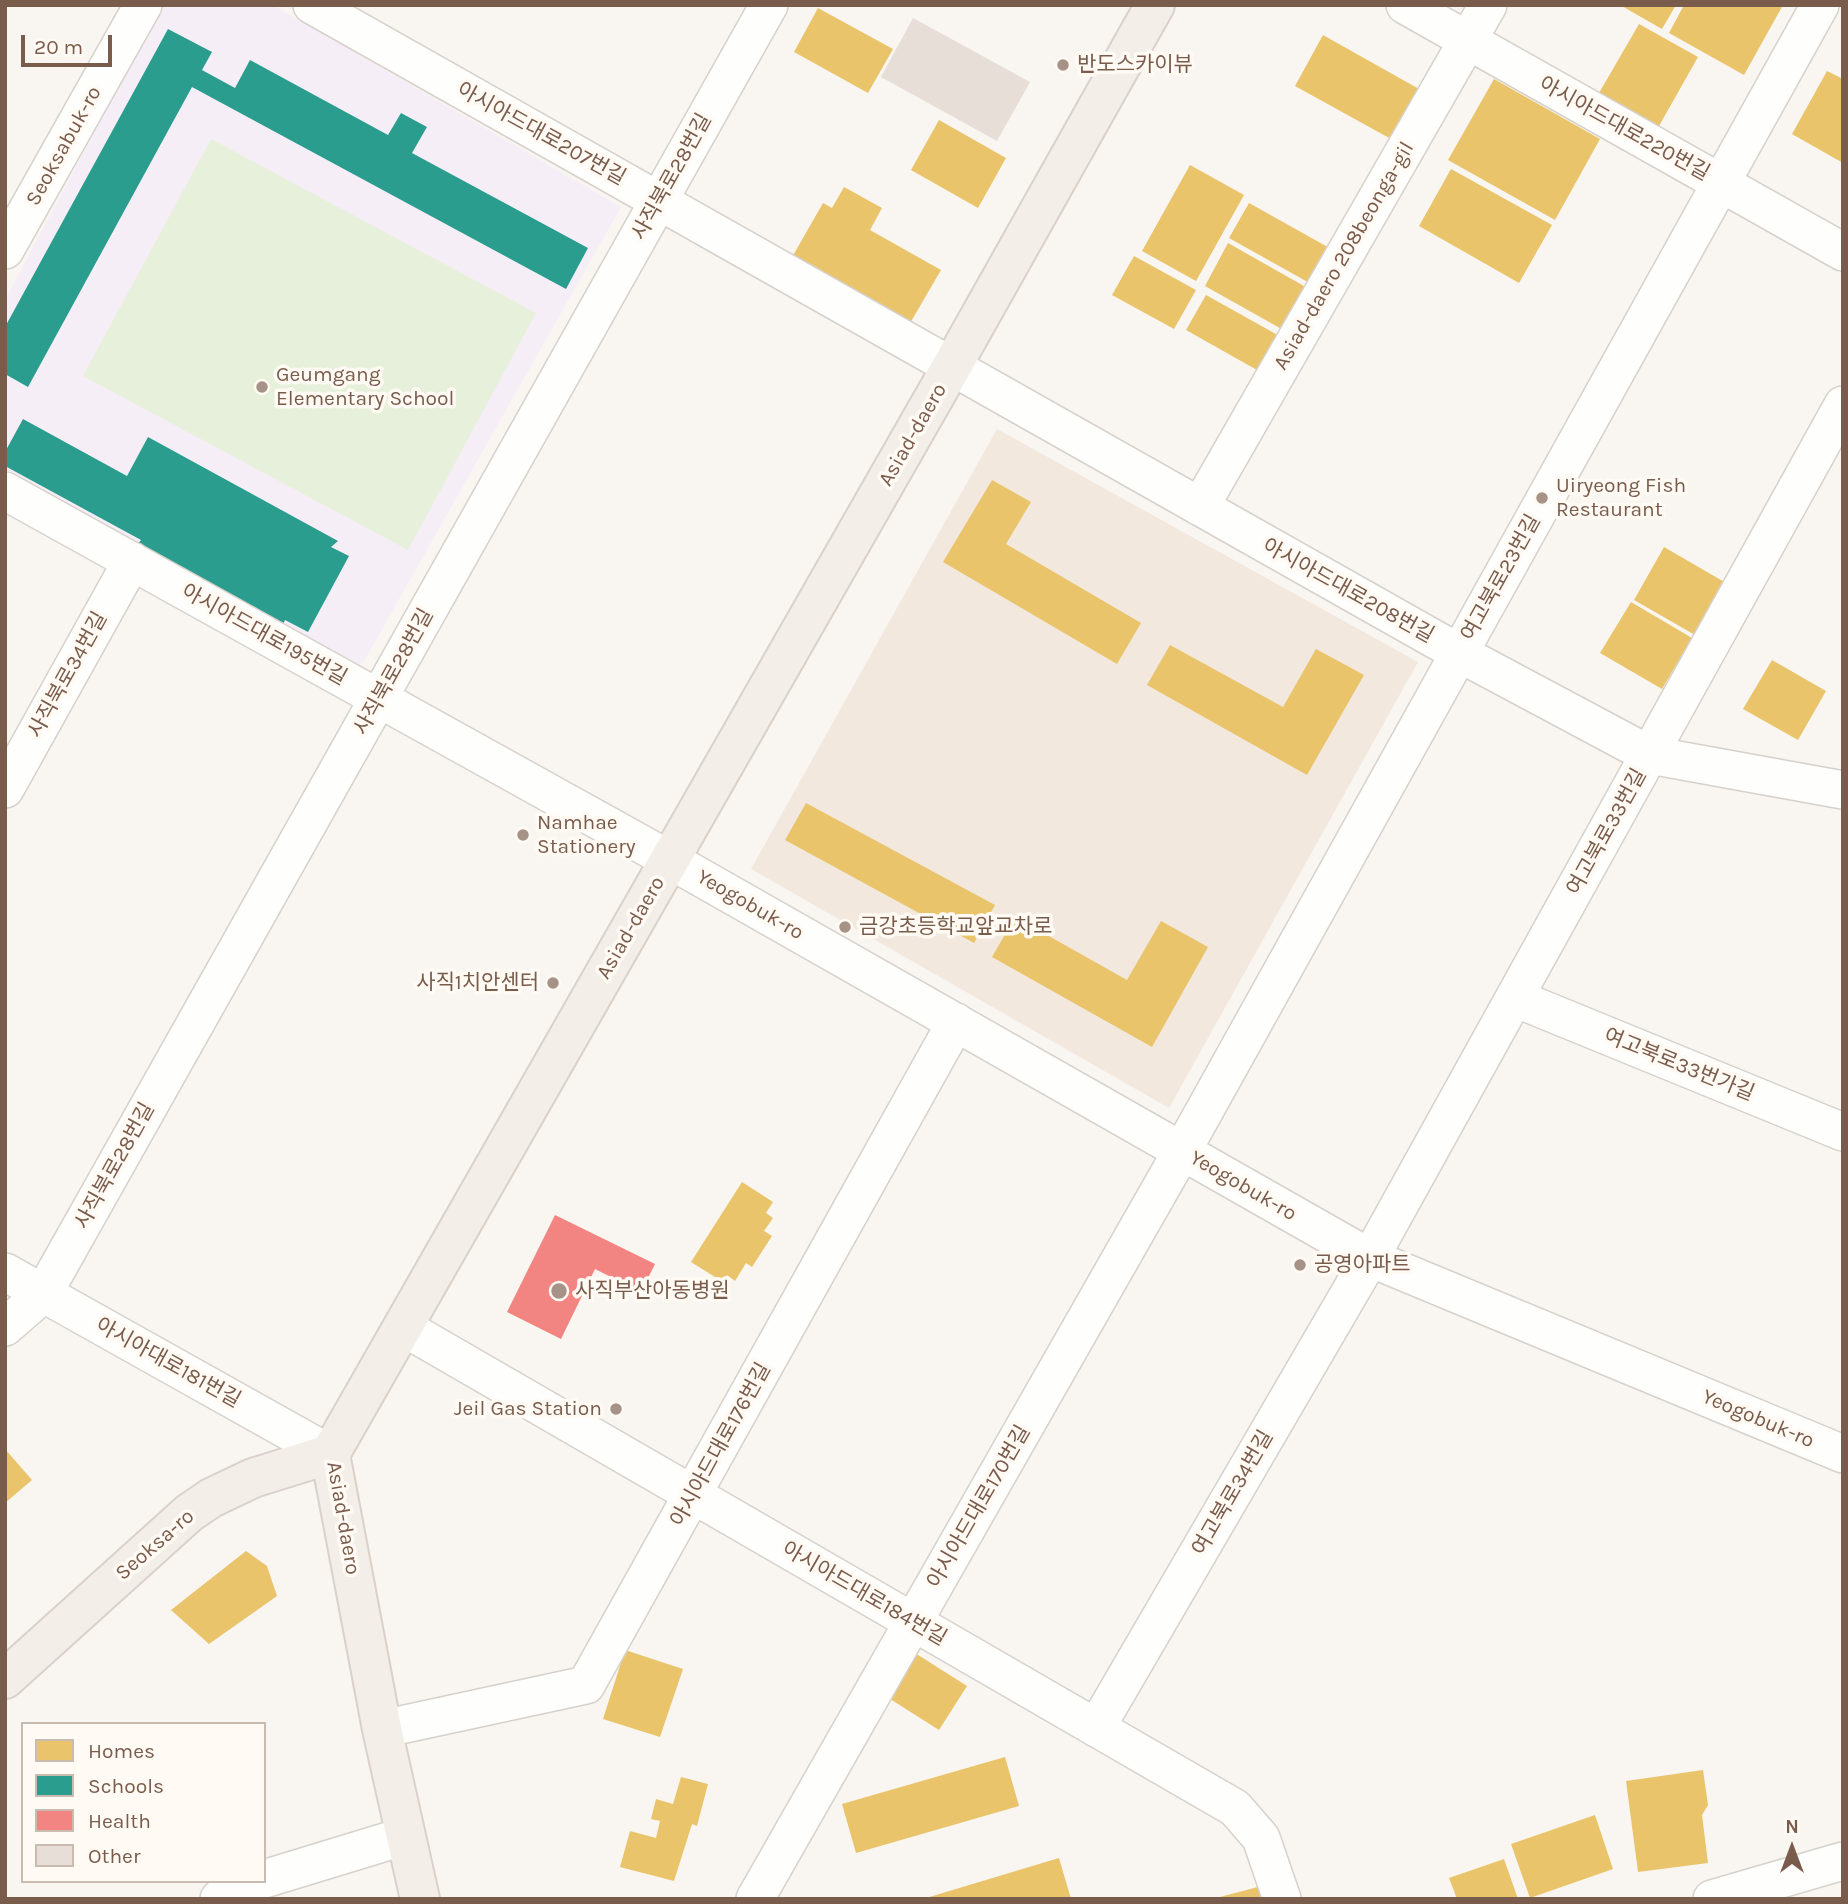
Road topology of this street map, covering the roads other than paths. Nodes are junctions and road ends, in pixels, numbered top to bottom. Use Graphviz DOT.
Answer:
graph roads {
  1 [pos="143,5"];
  2 [pos="312,5"];
  3 [pos="769,5"];
  4 [pos="1155,5"];
  5 [pos="1405,5"];
  6 [pos="1488,5"];
  7 [pos="1820,5"];
  8 [pos="1468,41"];
  9 [pos="1721,183"];
  10 [pos="659,201"];
  11 [pos="5,250"];
  12 [pos="1843,252"];
  13 [pos="952,366"];
  14 [pos="1843,405"];
  15 [pos="5,491"];
  16 [pos="1200,507"];
  17 [pos="132,561"];
  18 [pos="1459,653"];
  19 [pos="379,698"];
  20 [pos="1650,755"];
  21 [pos="5,789"];
  22 [pos="1843,790"];
  23 [pos="670,860"];
  24 [pos="1515,998"];
  25 [pos="956,1022"];
  26 [pos="1843,1132"];
  27 [pos="1182,1151"];
  28 [pos="1370,1258"];
  29 [pos="5,1272"];
  30 [pos="43,1294"];
  31 [pos="5,1327"];
  32 [pos="403,1327"];
  33 [pos="330,1454"];
  34 [pos="1843,1454"];
  35 [pos="692,1495"];
  36 [pos="913,1622"];
  37 [pos="5,1679"];
  38 [pos="1096,1728"];
  39 [pos="382,1729"];
  40 [pos="405,1836"];
  41 [pos="1843,1861"];
  42 [pos="266,1878"];
  43 [pos="250,1883"];
  44 [pos="219,1899"];
  45 [pos="420,1899"];
  46 [pos="755,1899"];
  47 [pos="1282,1899"];
  48 [pos="1712,1899"];
  1 -- 11 [label="street, Seoksabuk-ro"];
  2 -- 10 [label="street, 아시아드대로207번길"];
  3 -- 10 [label="street, 사직북로28번길"];
  4 -- 13 [label="main road, Asiad-daero"];
  5 -- 8 [label="street, 아시아드대로220번길"];
  6 -- 8 [label="street, Asiad-daero 208beonga-gil"];
  7 -- 9 [label="street, 여고북로23번길"];
  8 -- 9 [label="street, 아시아드대로220번길"];
  8 -- 16 [label="street, Asiad-daero 208beonga-gil"];
  9 -- 12 [label="street, 아시아드대로220번길"];
  9 -- 18 [label="street, 여고북로23번길"];
  10 -- 13 [label="street, 아시아드대로207번길"];
  10 -- 19 [label="street, 사직북로28번길"];
  13 -- 16 [label="street, 아시아드대로208번길"];
  13 -- 23 [label="main road, Asiad-daero"];
  14 -- 20 [label="street, 여고북로33번길"];
  15 -- 17 [label="street, 아시아드대로195번길"];
  16 -- 18 [label="street, 아시아드대로208번길"];
  17 -- 19 [label="street, 아시아드대로195번길"];
  17 -- 21 [label="street, 사직북로34번길"];
  18 -- 20 [label="street, 아시아드대로208번길"];
  18 -- 27 [label="street, 여고북로23번길"];
  19 -- 23 [label="street, 아시아드대로195번길"];
  19 -- 30 [label="street, 사직북로28번길"];
  20 -- 22 [label="street, 아시아드대로208번길"];
  20 -- 24 [label="street, 여고북로33번길"];
  23 -- 25 [label="street, Yeogobuk-ro"];
  23 -- 32 [label="main road, Asiad-daero"];
  24 -- 26 [label="street, 여고북로33번가길"];
  24 -- 28 [label="street, 여고북로33번길"];
  25 -- 27 [label="street, Yeogobuk-ro"];
  25 -- 35 [label="street, 아시아드대로176번길"];
  27 -- 28 [label="street, Yeogobuk-ro"];
  27 -- 36 [label="street, 아시아드대로170번길"];
  28 -- 34 [label="street, Yeogobuk-ro"];
  28 -- 38 [label="street, 여고북로34번길"];
  29 -- 30 [label="street, 아시아대로181번길"];
  30 -- 31 [label="street, 사직북로28번길"];
  30 -- 33 [label="street, 아시아대로181번길"];
  32 -- 33 [label="main road, Asiad-daero"];
  32 -- 35 [label="street, 아시아드대로184번길"];
  33 -- 37 [label="main road, Seoksa-ro"];
  33 -- 39 [label="main road, Asiad-daero"];
  35 -- 36 [label="street, 아시아드대로184번길"];
  35 -- 39 [label="street, 아시아드대로176번길"];
  36 -- 38 [label="street, 아시아드대로184번길"];
  36 -- 46 [label="street, 아시아드대로170번길"];
  38 -- 47 [label="street, 아시아드대로184번길"];
  39 -- 40 [label="main road, Asiad-daero"];
  40 -- 42 [label="street"];
  40 -- 45 [label="main road, Asiad-daero"];
  41 -- 48 [label="street"];
  43 -- 44 [label="street"];
}
